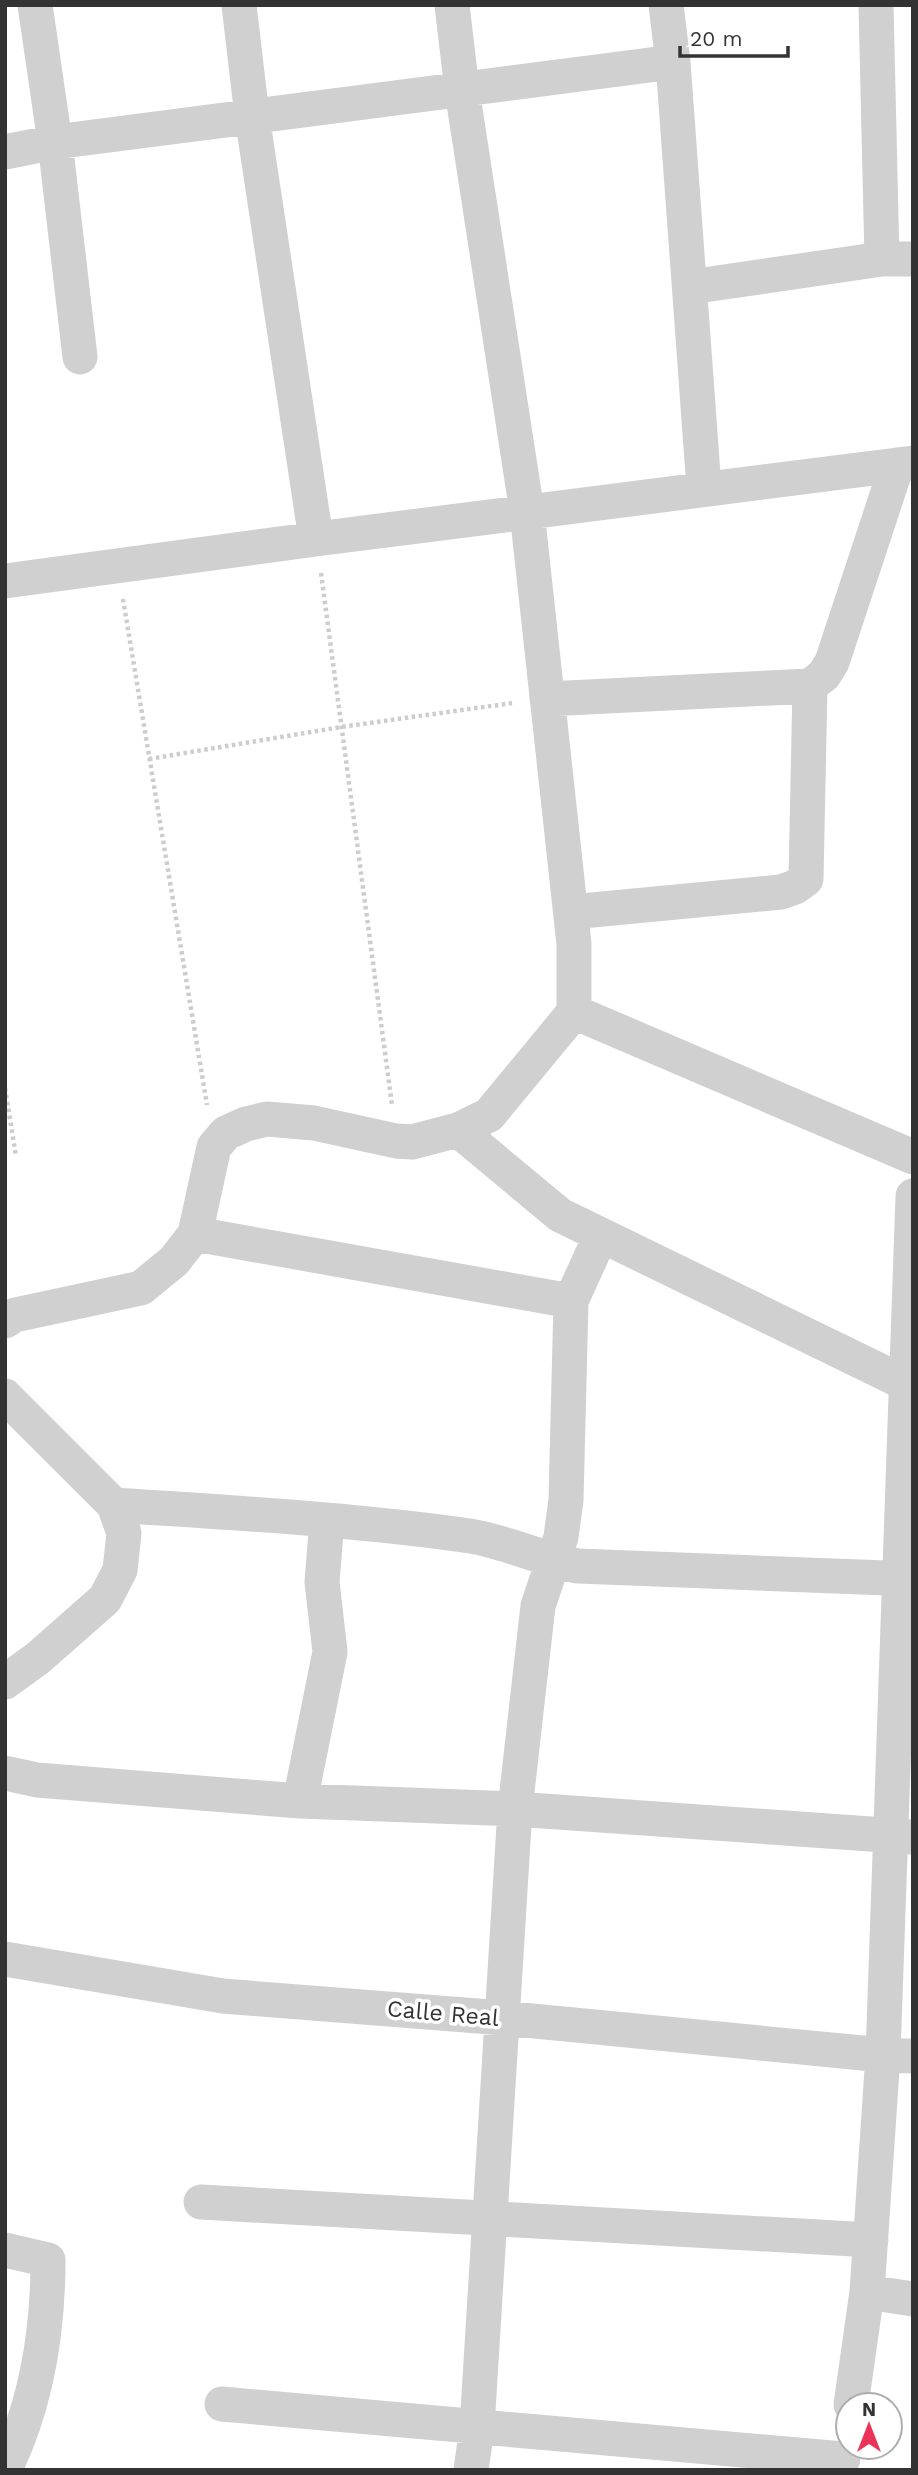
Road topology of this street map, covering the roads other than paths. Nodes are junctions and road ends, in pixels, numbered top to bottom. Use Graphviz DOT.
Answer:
graph roads {
  1 [pos="35,5"];
  2 [pos="239,5"];
  3 [pos="452,5"];
  4 [pos="666,5"];
  5 [pos="876,5"];
  6 [pos="673,62"];
  7 [pos="462,90"];
  8 [pos="252,116"];
  9 [pos="55,142"];
  10 [pos="5,152"];
  11 [pos="897,259"];
  12 [pos="690,287"];
  13 [pos="80,356"];
  14 [pos="905,464"];
  15 [pos="704,488"];
  16 [pos="527,512"];
  17 [pos="316,539"];
  18 [pos="5,582"];
  19 [pos="810,685"];
  20 [pos="547,699"];
  21 [pos="570,912"];
  22 [pos="574,1012"];
  23 [pos="458,1130"];
  24 [pos="913,1157"];
  25 [pos="913,1196"];
  26 [pos="195,1234"];
  27 [pos="601,1235"];
  28 [pos="570,1301"];
  29 [pos="5,1321"];
  30 [pos="905,1383"];
  31 [pos="5,1396"];
  32 [pos="114,1505"];
  33 [pos="327,1520"];
  34 [pos="551,1561"];
  35 [pos="906,1579"];
  36 [pos="5,1682"];
  37 [pos="5,1773"];
  38 [pos="300,1801"];
  39 [pos="515,1809"];
  40 [pos="902,1837"];
  41 [pos="5,1959"];
  42 [pos="503,2018"];
  43 [pos="898,2056"];
  44 [pos="201,2202"];
  45 [pos="489,2218"];
  46 [pos="871,2240"];
  47 [pos="5,2250"];
  48 [pos="867,2292"];
  49 [pos="913,2299"];
  50 [pos="853,2391"];
  51 [pos="222,2404"];
  52 [pos="477,2427"];
  53 [pos="842,2464"];
  54 [pos="5,2469"];
  55 [pos="471,2470"];
  1 -- 9 [label="street"];
  2 -- 8 [label="street"];
  3 -- 7 [label="street"];
  4 -- 6 [label="street"];
  5 -- 11 [label="street"];
  6 -- 7 [label="street"];
  6 -- 12 [label="street"];
  7 -- 8 [label="street"];
  7 -- 16 [label="street"];
  8 -- 9 [label="street"];
  8 -- 17 [label="street"];
  9 -- 10 [label="street"];
  9 -- 13 [label="street"];
  11 -- 12 [label="street"];
  12 -- 15 [label="street"];
  14 -- 15 [label="street"];
  14 -- 19 [label="street"];
  15 -- 16 [label="street"];
  16 -- 17 [label="street"];
  16 -- 20 [label="street"];
  17 -- 18 [label="street"];
  19 -- 20 [label="street"];
  19 -- 21 [label="street"];
  20 -- 21 [label="street"];
  21 -- 22 [label="street"];
  22 -- 23 [label="street"];
  22 -- 24 [label="street"];
  23 -- 26 [label="street"];
  23 -- 27 [label="street"];
  25 -- 30 [label="street"];
  26 -- 28 [label="street"];
  26 -- 29 [label="street"];
  27 -- 28 [label="street"];
  27 -- 30 [label="street"];
  28 -- 34 [label="street"];
  30 -- 35 [label="street"];
  31 -- 32 [label="street"];
  32 -- 33 [label="street"];
  32 -- 36 [label="street"];
  33 -- 34 [label="street"];
  33 -- 38 [label="street"];
  34 -- 35 [label="street"];
  34 -- 39 [label="street"];
  35 -- 40 [label="street"];
  37 -- 38 [label="street"];
  38 -- 39 [label="street"];
  39 -- 40 [label="street"];
  39 -- 42 [label="street"];
  40 -- 43 [label="street"];
  41 -- 42 [label="street, Calle Real"];
  42 -- 43 [label="street, Calle Real"];
  42 -- 45 [label="street"];
  43 -- 46 [label="street"];
  44 -- 45 [label="street"];
  45 -- 46 [label="street"];
  45 -- 52 [label="street"];
  46 -- 48 [label="street"];
  47 -- 54 [label="street"];
  48 -- 49 [label="street"];
  48 -- 50 [label="street"];
  51 -- 52 [label="street"];
  52 -- 53 [label="street"];
  52 -- 55 [label="street"];
}
